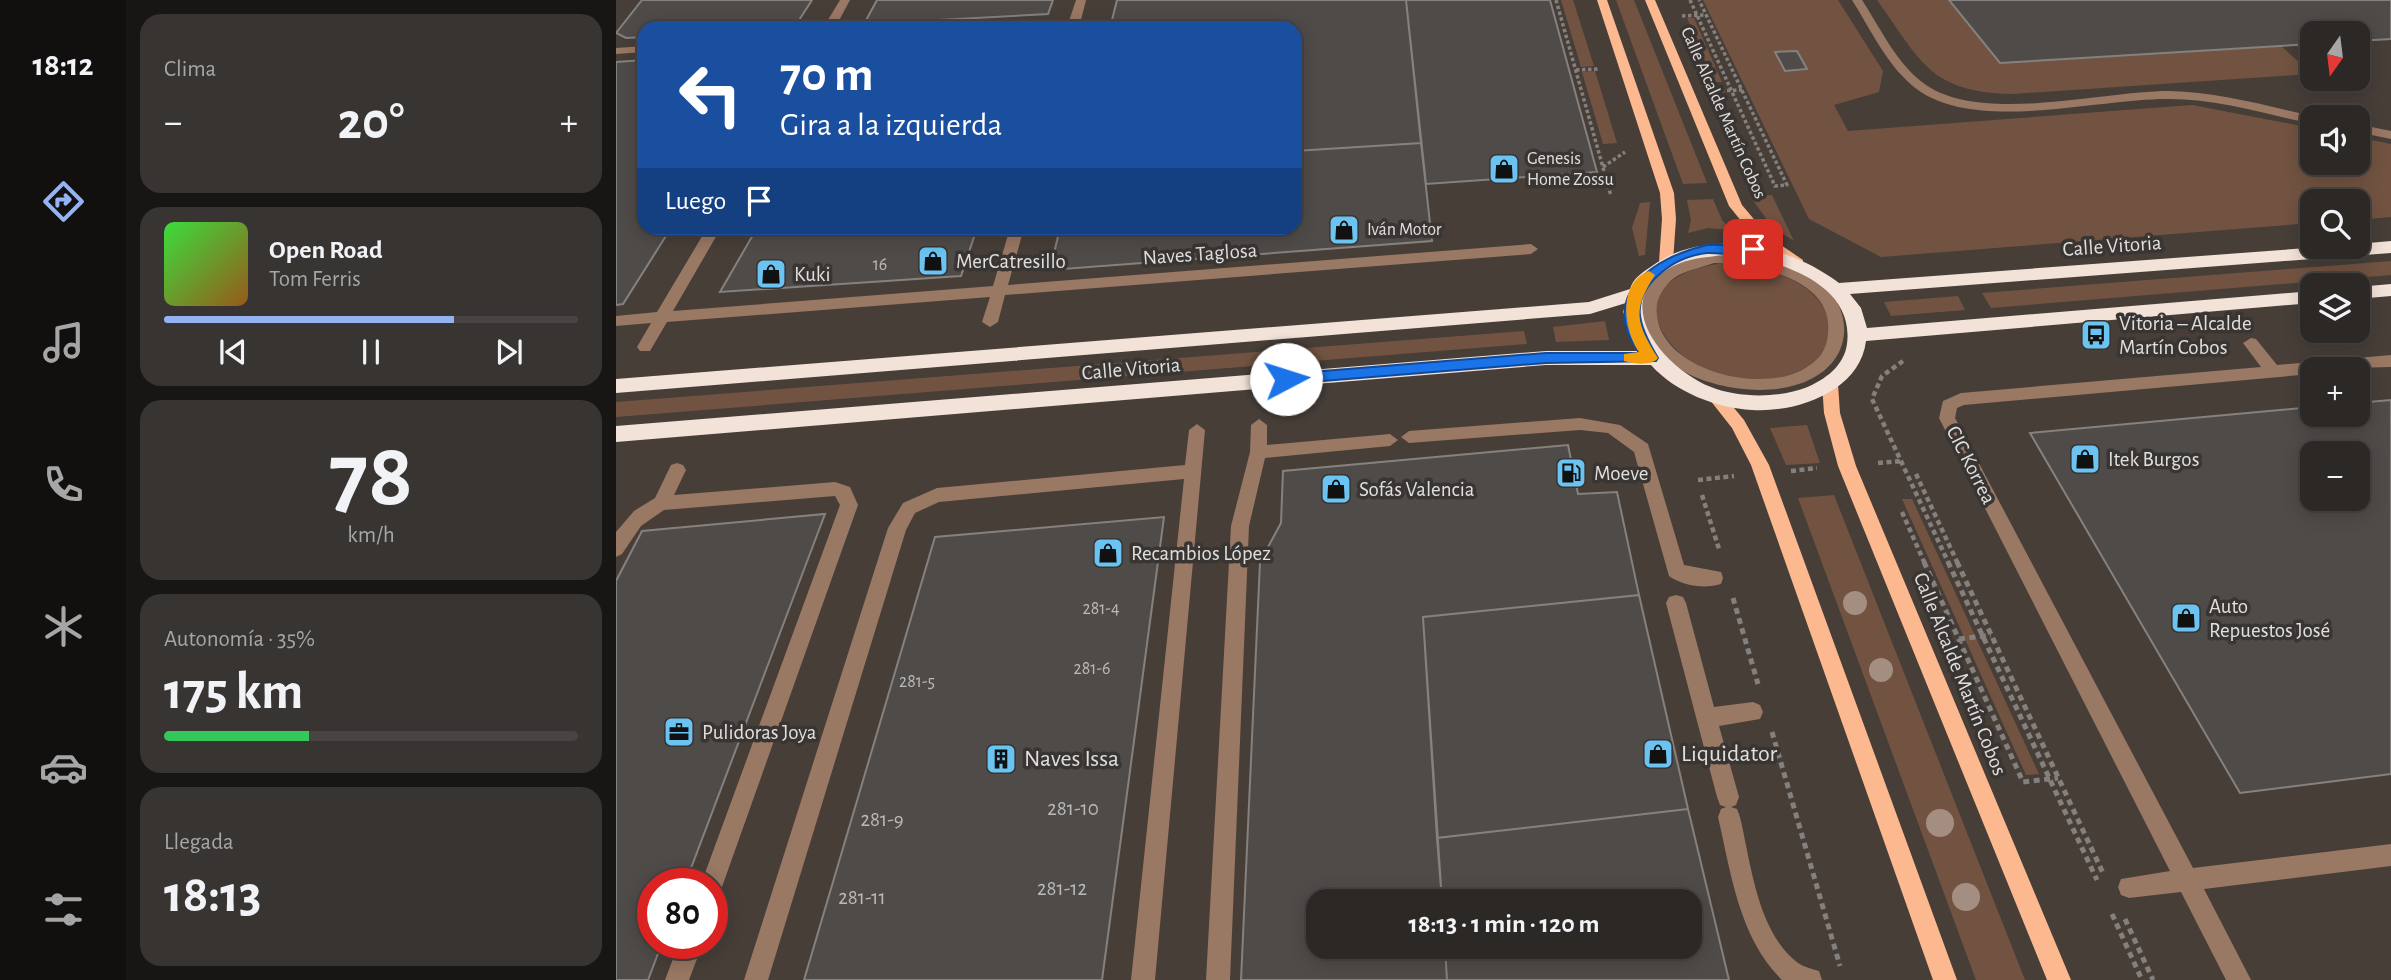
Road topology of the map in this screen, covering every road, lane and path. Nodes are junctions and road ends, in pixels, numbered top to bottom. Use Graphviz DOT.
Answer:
graph roads {
  1 [pos="845,0"];
  2 [pos="1081,0"];
  3 [pos="1556,0"];
  4 [pos="1602,0"];
  5 [pos="1650,0"];
  6 [pos="1690,0"];
  7 [pos="1699,0"];
  8 [pos="1857,0"];
  9 [pos="1706,15"];
  10 [pos="1682,16"];
  11 [pos="1697,16"];
  12 [pos="833,21"];
  13 [pos="1075,21"];
  14 [pos="637,50"];
  15 [pos="616,51"];
  16 [pos="1599,68"];
  17 [pos="1576,70"];
  18 [pos="1731,90"];
  19 [pos="1742,90"];
  20 [pos="1714,91"];
  21 [pos="2300,118"];
  22 [pos="2370,131"];
  23 [pos="2391,135"];
  24 [pos="1611,196"];
  25 [pos="710,235"];
  26 [pos="1015,235"];
  27 [pos="2391,247"];
  28 [pos="1531,249"];
  29 [pos="1666,262"];
  30 [pos="1798,263"];
  31 [pos="1836,289"];
  32 [pos="2391,290"];
  33 [pos="999,291"];
  34 [pos="2370,292"];
  35 [pos="1636,293"];
  36 [pos="2300,298"];
  37 [pos="662,317"];
  38 [pos="616,321"];
  39 [pos="990,322"];
  40 [pos="1857,335"];
  41 [pos="2250,343"];
  42 [pos="645,347"];
  43 [pos="1651,358"];
  44 [pos="1901,361"];
  45 [pos="2391,361"];
  46 [pos="2273,370"];
  47 [pos="1810,373"];
  48 [pos="1830,384"];
  49 [pos="616,386"];
  50 [pos="1714,395"];
  51 [pos="1259,425"];
  52 [pos="1197,430"];
  53 [pos="616,434"];
  54 [pos="1258,452"];
  55 [pos="1847,466"];
  56 [pos="677,470"];
  57 [pos="1193,471"];
  58 [pos="1762,473"];
  59 [pos="1916,474"];
  60 [pos="1702,495"];
  61 [pos="1897,502"];
  62 [pos="662,503"];
  63 [pos="616,549"];
  64 [pos="1720,553"];
  65 [pos="1722,583"];
  66 [pos="1676,603"];
  67 [pos="1991,635"];
  68 [pos="1982,636"];
  69 [pos="1959,639"];
  70 [pos="1759,687"];
  71 [pos="1706,718"];
  72 [pos="1761,718"];
  73 [pos="2058,778"];
  74 [pos="2049,779"];
  75 [pos="2391,855"];
  76 [pos="718,868"];
  77 [pos="2105,877"];
  78 [pos="2187,880"];
  79 [pos="2129,887"];
  80 [pos="2101,891"];
  81 [pos="2106,902"];
  82 [pos="2121,912"];
  83 [pos="685,959"];
  84 [pos="1841,968"];
  85 [pos="677,980"];
  86 [pos="756,980"];
  87 [pos="1143,980"];
  88 [pos="1218,980"];
  89 [pos="1810,980"];
  90 [pos="1945,980"];
  91 [pos="2059,980"];
  92 [pos="2142,980"];
  93 [pos="2153,980"];
  94 [pos="2239,980"];
  1 -- 12 [label="street"];
  2 -- 13 [label="street"];
  3 -- 17 [label="path"];
  4 -- 29 [label="main road"];
  5 -- 30 [label="main road, Calle Alcalde Martín Cobos"];
  6 -- 11 [label="path"];
  7 -- 9 [label="path"];
  8 -- 21 [label="street"];
  9 -- 11 [label="path"];
  9 -- 19 [label="path"];
  10 -- 11 [label="path"];
  11 -- 18 [label="path"];
  14 -- 15 [label="street"];
  16 -- 17 [label="path"];
  17 -- 24 [label="path"];
  18 -- 19 [label="path"];
  18 -- 19 [label="path"];
  18 -- 20 [label="path"];
  22 -- 23 [label="street"];
  25 -- 37 [label="street"];
  26 -- 33 [label="street"];
  27 -- 31 [label="highway, Calle Vitoria"];
  28 -- 33 [label="street, Naves Taglosa"];
  29 -- 30 [label="highway"];
  29 -- 35 [label="highway"];
  30 -- 31 [label="highway"];
  31 -- 40 [label="highway"];
  32 -- 34 [label="highway"];
  33 -- 37 [label="street, Naves Taglosa"];
  33 -- 39 [label="street"];
  35 -- 43 [label="highway"];
  35 -- 49 [label="highway, Calle Vitoria"];
  36 -- 40 [label="highway"];
  37 -- 38 [label="street, Naves Taglosa"];
  37 -- 42 [label="street"];
  40 -- 48 [label="highway"];
  41 -- 46 [label="street"];
  43 -- 50 [label="highway"];
  43 -- 53 [label="highway, Calle Vitoria"];
  44 -- 68 [label="path"];
  45 -- 46 [label="street, CIC Korrea"];
  46 -- 78 [label="street, CIC Korrea"];
  47 -- 47 [label="street"];
  48 -- 50 [label="highway"];
  48 -- 55 [label="main road, Calle Alcalde Martín Cobos"];
  50 -- 58 [label="main road"];
  51 -- 54 [label="street"];
  52 -- 57 [label="street"];
  54 -- 65 [label="street"];
  54 -- 88 [label="street"];
  55 -- 58 [label="path"];
  55 -- 91 [label="main road, Calle Alcalde Martín Cobos"];
  56 -- 62 [label="street"];
  57 -- 86 [label="street"];
  57 -- 87 [label="street"];
  58 -- 90 [label="main road"];
  59 -- 67 [label="path"];
  60 -- 64 [label="path"];
  61 -- 69 [label="path"];
  62 -- 63 [label="street"];
  62 -- 76 [label="street"];
  65 -- 70 [label="path"];
  66 -- 71 [label="street"];
  67 -- 68 [label="path"];
  67 -- 73 [label="path"];
  68 -- 69 [label="path"];
  68 -- 74 [label="path"];
  69 -- 74 [label="path"];
  71 -- 72 [label="street"];
  71 -- 89 [label="street"];
  72 -- 84 [label="path"];
  73 -- 74 [label="path"];
  73 -- 77 [label="path"];
  74 -- 80 [label="path"];
  75 -- 78 [label="street"];
  78 -- 79 [label="street"];
  78 -- 94 [label="street, CIC Korrea"];
  81 -- 92 [label="path"];
  82 -- 93 [label="path"];
  83 -- 85 [label="street"];
}
